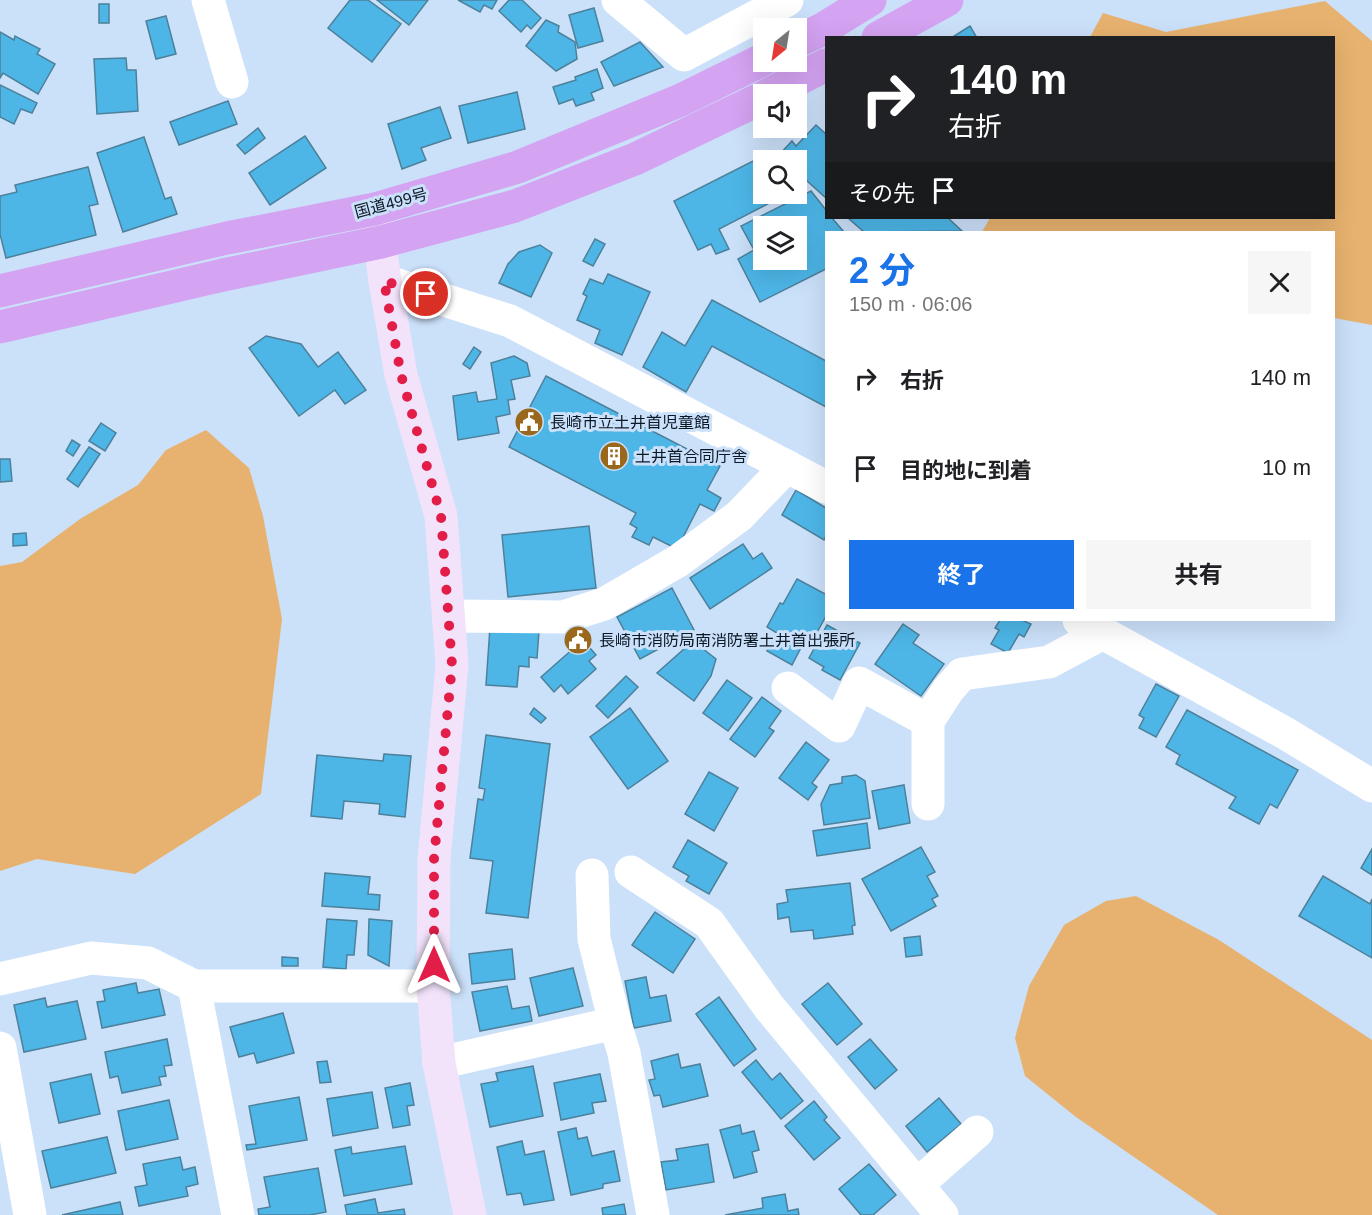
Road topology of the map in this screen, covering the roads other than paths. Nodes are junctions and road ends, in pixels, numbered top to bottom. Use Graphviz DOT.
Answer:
graph roads {
  1 [pos="208,0"];
  2 [pos="618,0"];
  3 [pos="788,0"];
  4 [pos="870,0"];
  5 [pos="947,0"];
  6 [pos="809,36"];
  7 [pos="882,36"];
  8 [pos="753,64"];
  9 [pos="825,66"];
  10 [pos="232,82"];
  11 [pos="789,84"];
  12 [pos="753,102"];
  13 [pos="375,208"];
  14 [pos="381,242"];
  15 [pos="384,281"];
  16 [pos="0,291"];
  17 [pos="0,327"];
  18 [pos="787,466"];
  19 [pos="825,486"];
  20 [pos="449,616"];
  21 [pos="1091,626"];
  22 [pos="788,688"];
  23 [pos="928,721"];
  24 [pos="1372,786"];
  25 [pos="928,804"];
  26 [pos="631,872"];
  27 [pos="592,875"];
  28 [pos="0,979"];
  29 [pos="194,986"];
  30 [pos="434,986"];
  31 [pos="615,1023"];
  32 [pos="0,1048"];
  33 [pos="439,1063"];
  34 [pos="977,1132"];
  35 [pos="12,1180"];
  36 [pos="917,1185"];
  37 [pos="30,1215"];
  38 [pos="238,1215"];
  39 [pos="470,1215"];
  40 [pos="653,1215"];
  41 [pos="942,1215"];
  1 -- 10 [label="street"];
  2 -- 3 [label="street"];
  3 -- 6 [label="street"];
  4 -- 6 [label="highway"];
  5 -- 7 [label="highway"];
  8 -- 13 [label="highway, 国道499号"];
  9 -- 11 [label="highway"];
  12 -- 14 [label="highway, 国道499号"];
  13 -- 14 [label="street"];
  13 -- 16 [label="highway, 国道499号"];
  14 -- 15 [label="street"];
  14 -- 17 [label="highway, 国道499号"];
  15 -- 18 [label="street"];
  15 -- 20 [label="street"];
  18 -- 19 [label="street"];
  18 -- 20 [label="street"];
  20 -- 30 [label="street"];
  21 -- 23 [label="street"];
  21 -- 24 [label="street"];
  22 -- 23 [label="street"];
  23 -- 25 [label="street"];
  26 -- 36 [label="street"];
  27 -- 31 [label="street"];
  28 -- 29 [label="street"];
  29 -- 30 [label="street"];
  29 -- 38 [label="street"];
  30 -- 33 [label="street"];
  31 -- 33 [label="street"];
  31 -- 40 [label="street"];
  32 -- 35 [label="street"];
  33 -- 39 [label="street"];
  34 -- 36 [label="street"];
  35 -- 37 [label="street"];
  36 -- 41 [label="street"];
}
